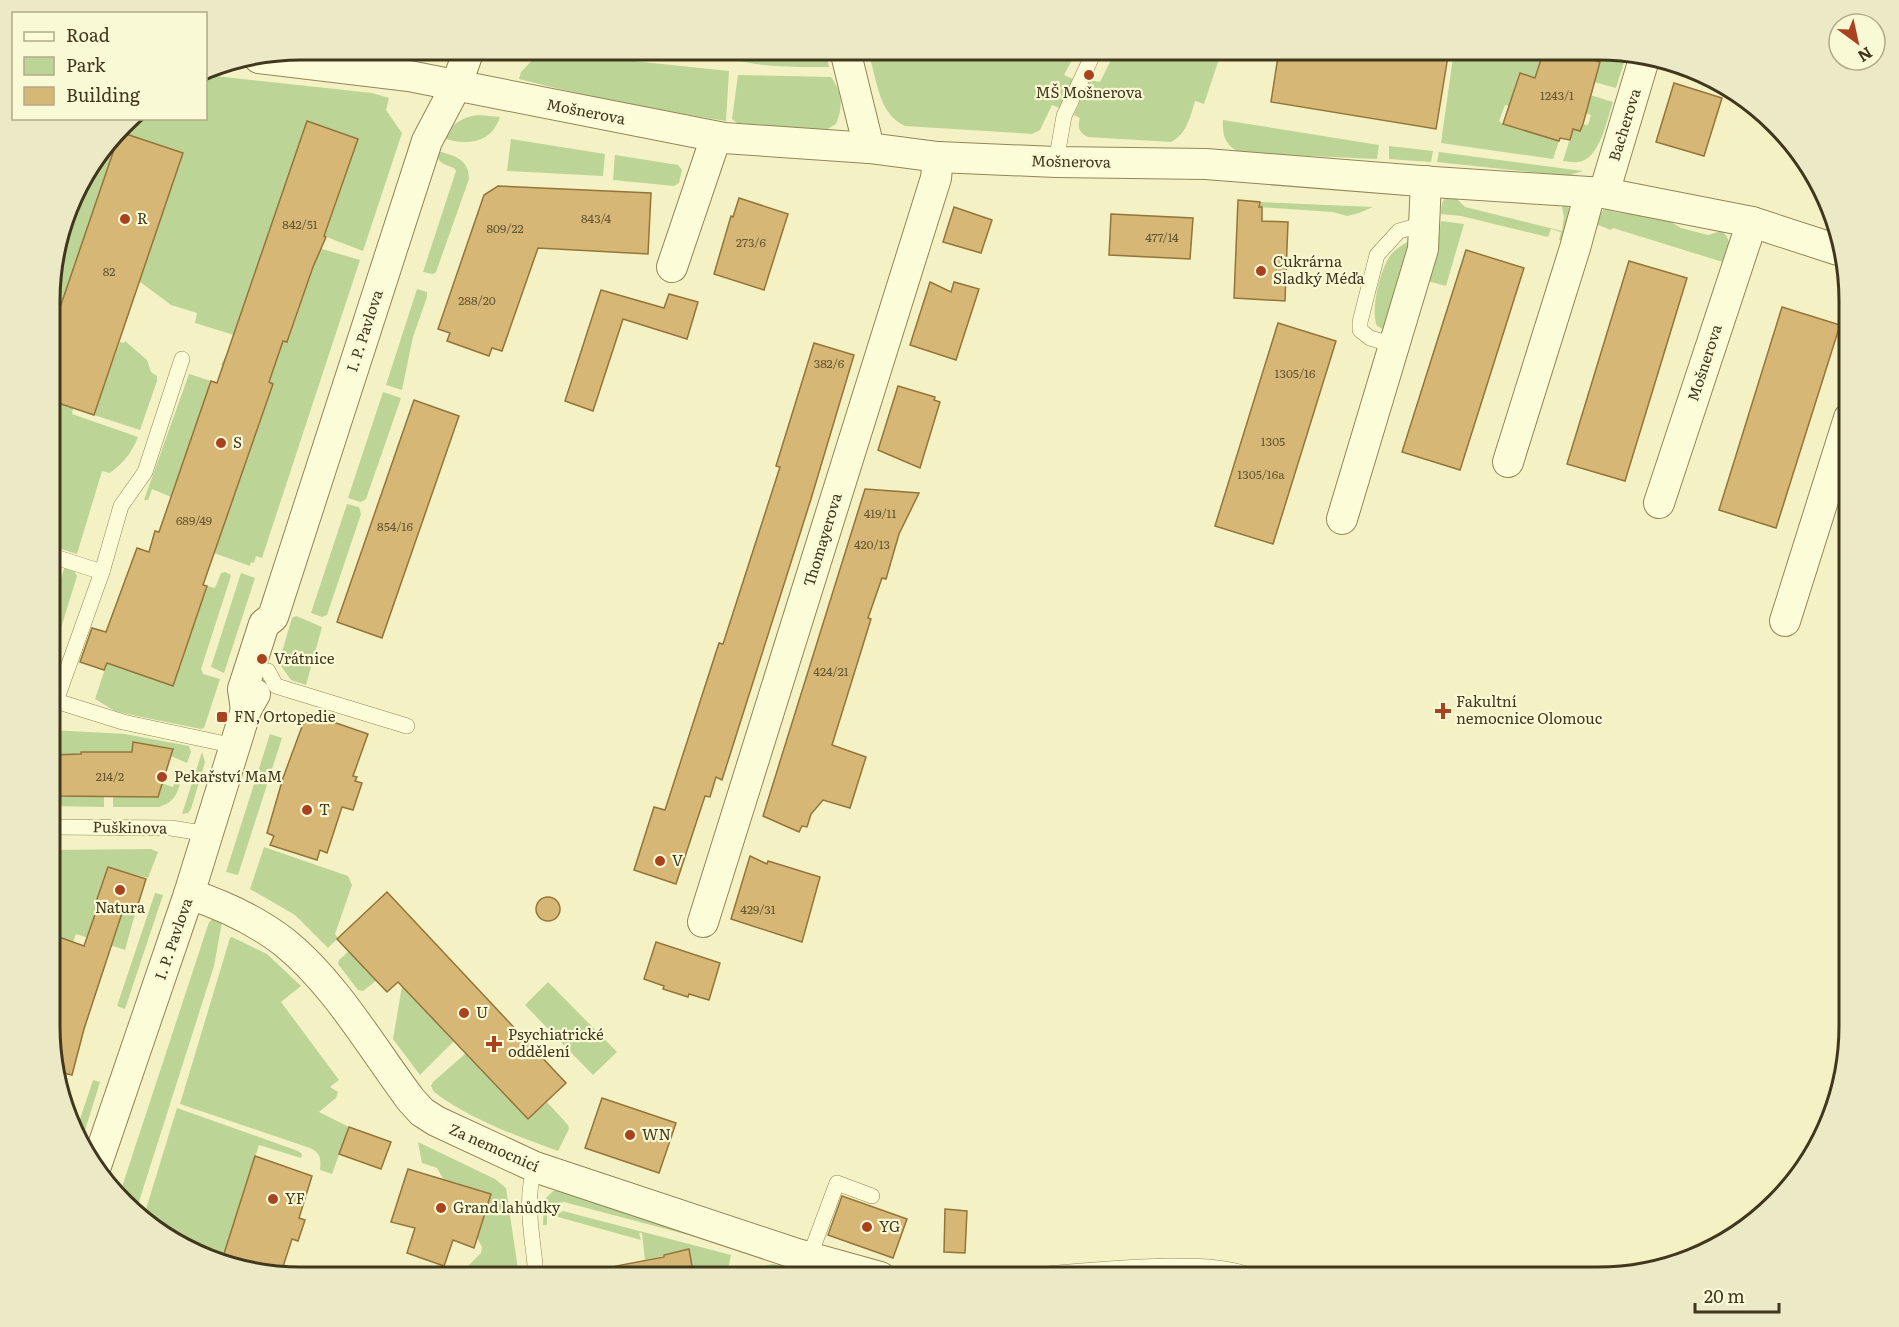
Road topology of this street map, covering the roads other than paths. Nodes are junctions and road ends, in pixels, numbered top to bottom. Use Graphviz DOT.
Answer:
graph roads {
  1 [pos="465,60"];
  2 [pos="847,60"];
  3 [pos="1090,60"];
  4 [pos="285,61"];
  5 [pos="1643,65"];
  6 [pos="456,86"];
  7 [pos="716,137"];
  8 [pos="869,148"];
  9 [pos="938,157"];
  10 [pos="1056,162"];
  11 [pos="1426,182"];
  12 [pos="1597,193"];
  13 [pos="1752,222"];
  14 [pos="1424,224"];
  15 [pos="1833,248"];
  16 [pos="672,267"];
  17 [pos="1386,343"];
  18 [pos="182,359"];
  19 [pos="1839,450"];
  20 [pos="1508,462"];
  21 [pos="1659,503"];
  22 [pos="1342,519"];
  23 [pos="60,559"];
  24 [pos="102,572"];
  25 [pos="273,617"];
  26 [pos="1785,621"];
  27 [pos="268,671"];
  28 [pos="60,689"];
  29 [pos="60,707"];
  30 [pos="246,710"];
  31 [pos="407,726"];
  32 [pos="236,746"];
  33 [pos="60,827"];
  34 [pos="208,834"];
  35 [pos="189,894"];
  36 [pos="703,922"];
  37 [pos="99,1157"];
  38 [pos="536,1167"];
  39 [pos="872,1196"];
  40 [pos="822,1266"];
  41 [pos="535,1267"];
  42 [pos="1134,1267"];
  43 [pos="1204,1267"];
  1 -- 6 [label="street, I. P. Pavlova"];
  2 -- 8 [label="street"];
  3 -- 10 [label="lane"];
  4 -- 6 [label="street, Mošnerova"];
  5 -- 12 [label="street, Bacherova"];
  6 -- 7 [label="street, Mošnerova"];
  6 -- 25 [label="street, I. P. Pavlova"];
  7 -- 8 [label="street, Mošnerova"];
  7 -- 16 [label="street"];
  8 -- 9 [label="street, Mošnerova"];
  9 -- 10 [label="street, Mošnerova"];
  9 -- 36 [label="street, Thomayerova"];
  10 -- 11 [label="street, Mošnerova"];
  11 -- 12 [label="street, Mošnerova"];
  11 -- 14 [label="street"];
  12 -- 13 [label="street, Mošnerova"];
  12 -- 20 [label="street"];
  13 -- 15 [label="street, Mošnerova"];
  13 -- 21 [label="street, Mošnerova"];
  14 -- 17 [label="lane"];
  14 -- 22 [label="street"];
  18 -- 24 [label="lane"];
  19 -- 26 [label="street"];
  23 -- 24 [label="lane"];
  24 -- 28 [label="lane"];
  25 -- 27 [label="street, I. P. Pavlova"];
  25 -- 30 [label="street, I. P. Pavlova"];
  27 -- 30 [label="street, I. P. Pavlova"];
  27 -- 31 [label="lane"];
  29 -- 32 [label="lane"];
  30 -- 32 [label="street, I. P. Pavlova"];
  32 -- 34 [label="street, I. P. Pavlova"];
  33 -- 34 [label="lane, Puškinova"];
  34 -- 35 [label="street, I. P. Pavlova"];
  35 -- 37 [label="street, I. P. Pavlova"];
  35 -- 38 [label="street, Za nemocnicí"];
  38 -- 40 [label="street, Za nemocnicí"];
  38 -- 41 [label="lane"];
  39 -- 40 [label="lane"];
  42 -- 43 [label="lane"];
}
